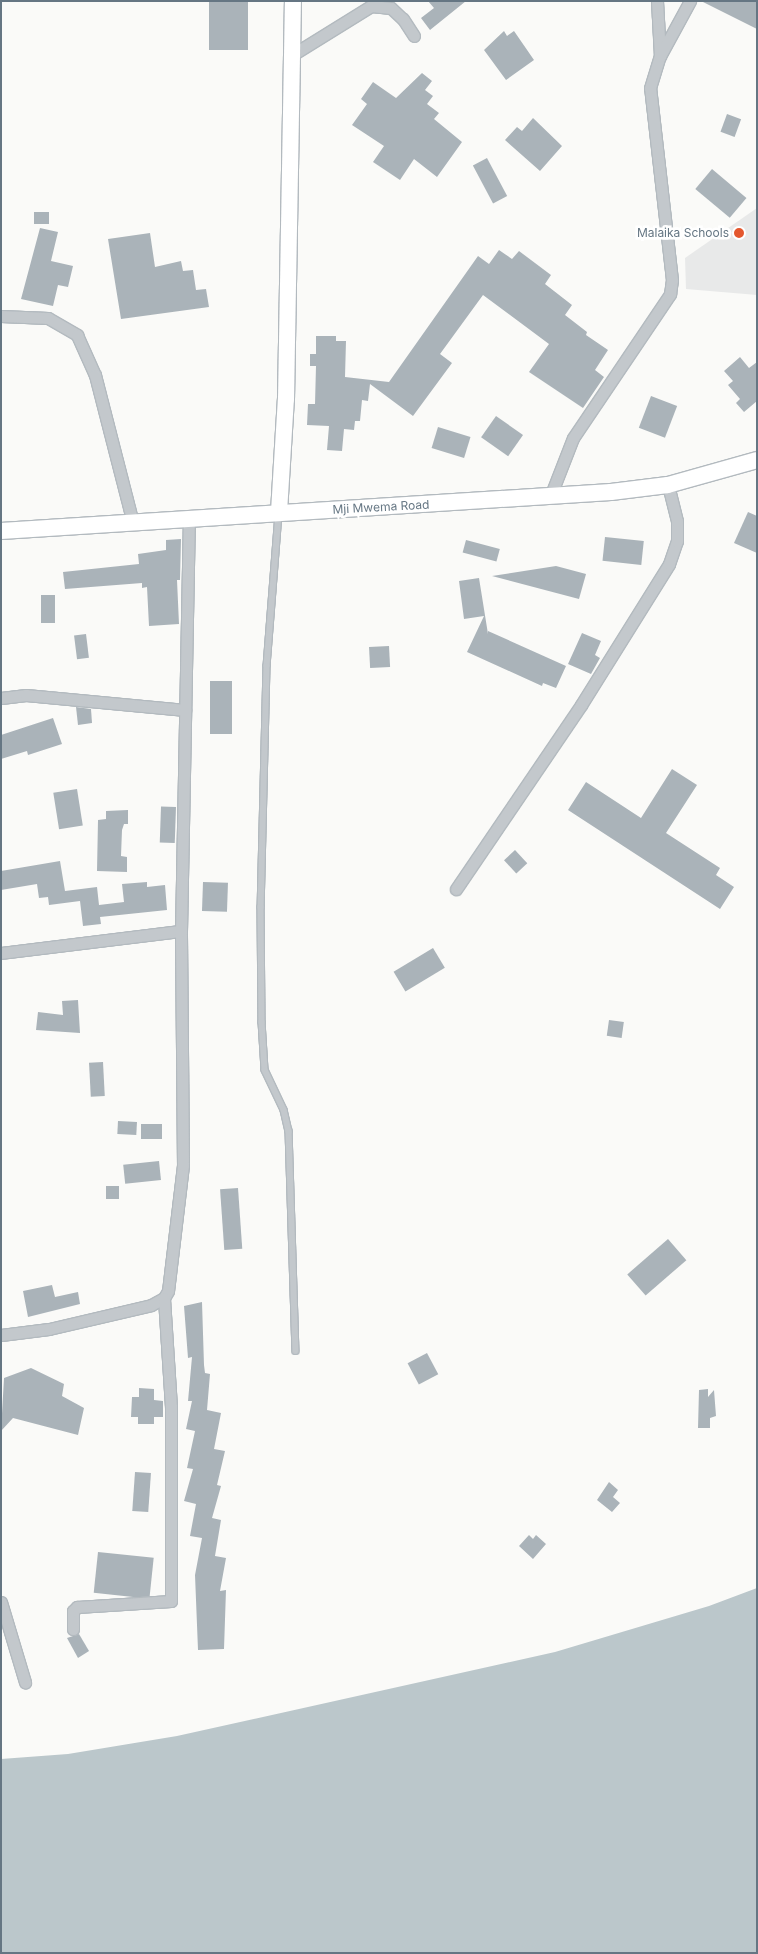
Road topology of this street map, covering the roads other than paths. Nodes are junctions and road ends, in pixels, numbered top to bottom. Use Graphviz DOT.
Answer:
graph roads {
  1 [pos="293,1"];
  2 [pos="657,1"];
  3 [pos="690,1"];
  4 [pos="414,36"];
  5 [pos="292,55"];
  6 [pos="660,56"];
  7 [pos="1,316"];
  8 [pos="757,460"];
  9 [pos="668,485"];
  10 [pos="550,497"];
  11 [pos="279,512"];
  12 [pos="189,521"];
  13 [pos="133,523"];
  14 [pos="1,531"];
  15 [pos="1,698"];
  16 [pos="186,710"];
  17 [pos="456,889"];
  18 [pos="181,931"];
  19 [pos="1,953"];
  20 [pos="164,1298"];
  21 [pos="1,1335"];
  22 [pos="296,1351"];
  23 [pos="1,1602"];
  24 [pos="73,1629"];
  25 [pos="24,1682"];
  1 -- 5 [label="main road"];
  2 -- 6 [label="street"];
  3 -- 6 [label="street"];
  4 -- 5 [label="street"];
  5 -- 11 [label="main road"];
  6 -- 10 [label="street"];
  7 -- 13 [label="street"];
  8 -- 9 [label="main road, Mji Mwema Road"];
  9 -- 10 [label="main road, Mji Mwema Road"];
  9 -- 17 [label="street"];
  10 -- 11 [label="main road, Mji Mwema Road"];
  11 -- 12 [label="main road, Mji Mwema Road"];
  11 -- 22 [label="lane"];
  12 -- 13 [label="main road, Mji Mwema Road"];
  12 -- 16 [label="street"];
  13 -- 14 [label="main road, Mji Mwema Road"];
  15 -- 16 [label="street"];
  16 -- 18 [label="street"];
  18 -- 19 [label="street"];
  18 -- 20 [label="street"];
  20 -- 21 [label="street"];
  20 -- 24 [label="street"];
  23 -- 25 [label="street"];
}
